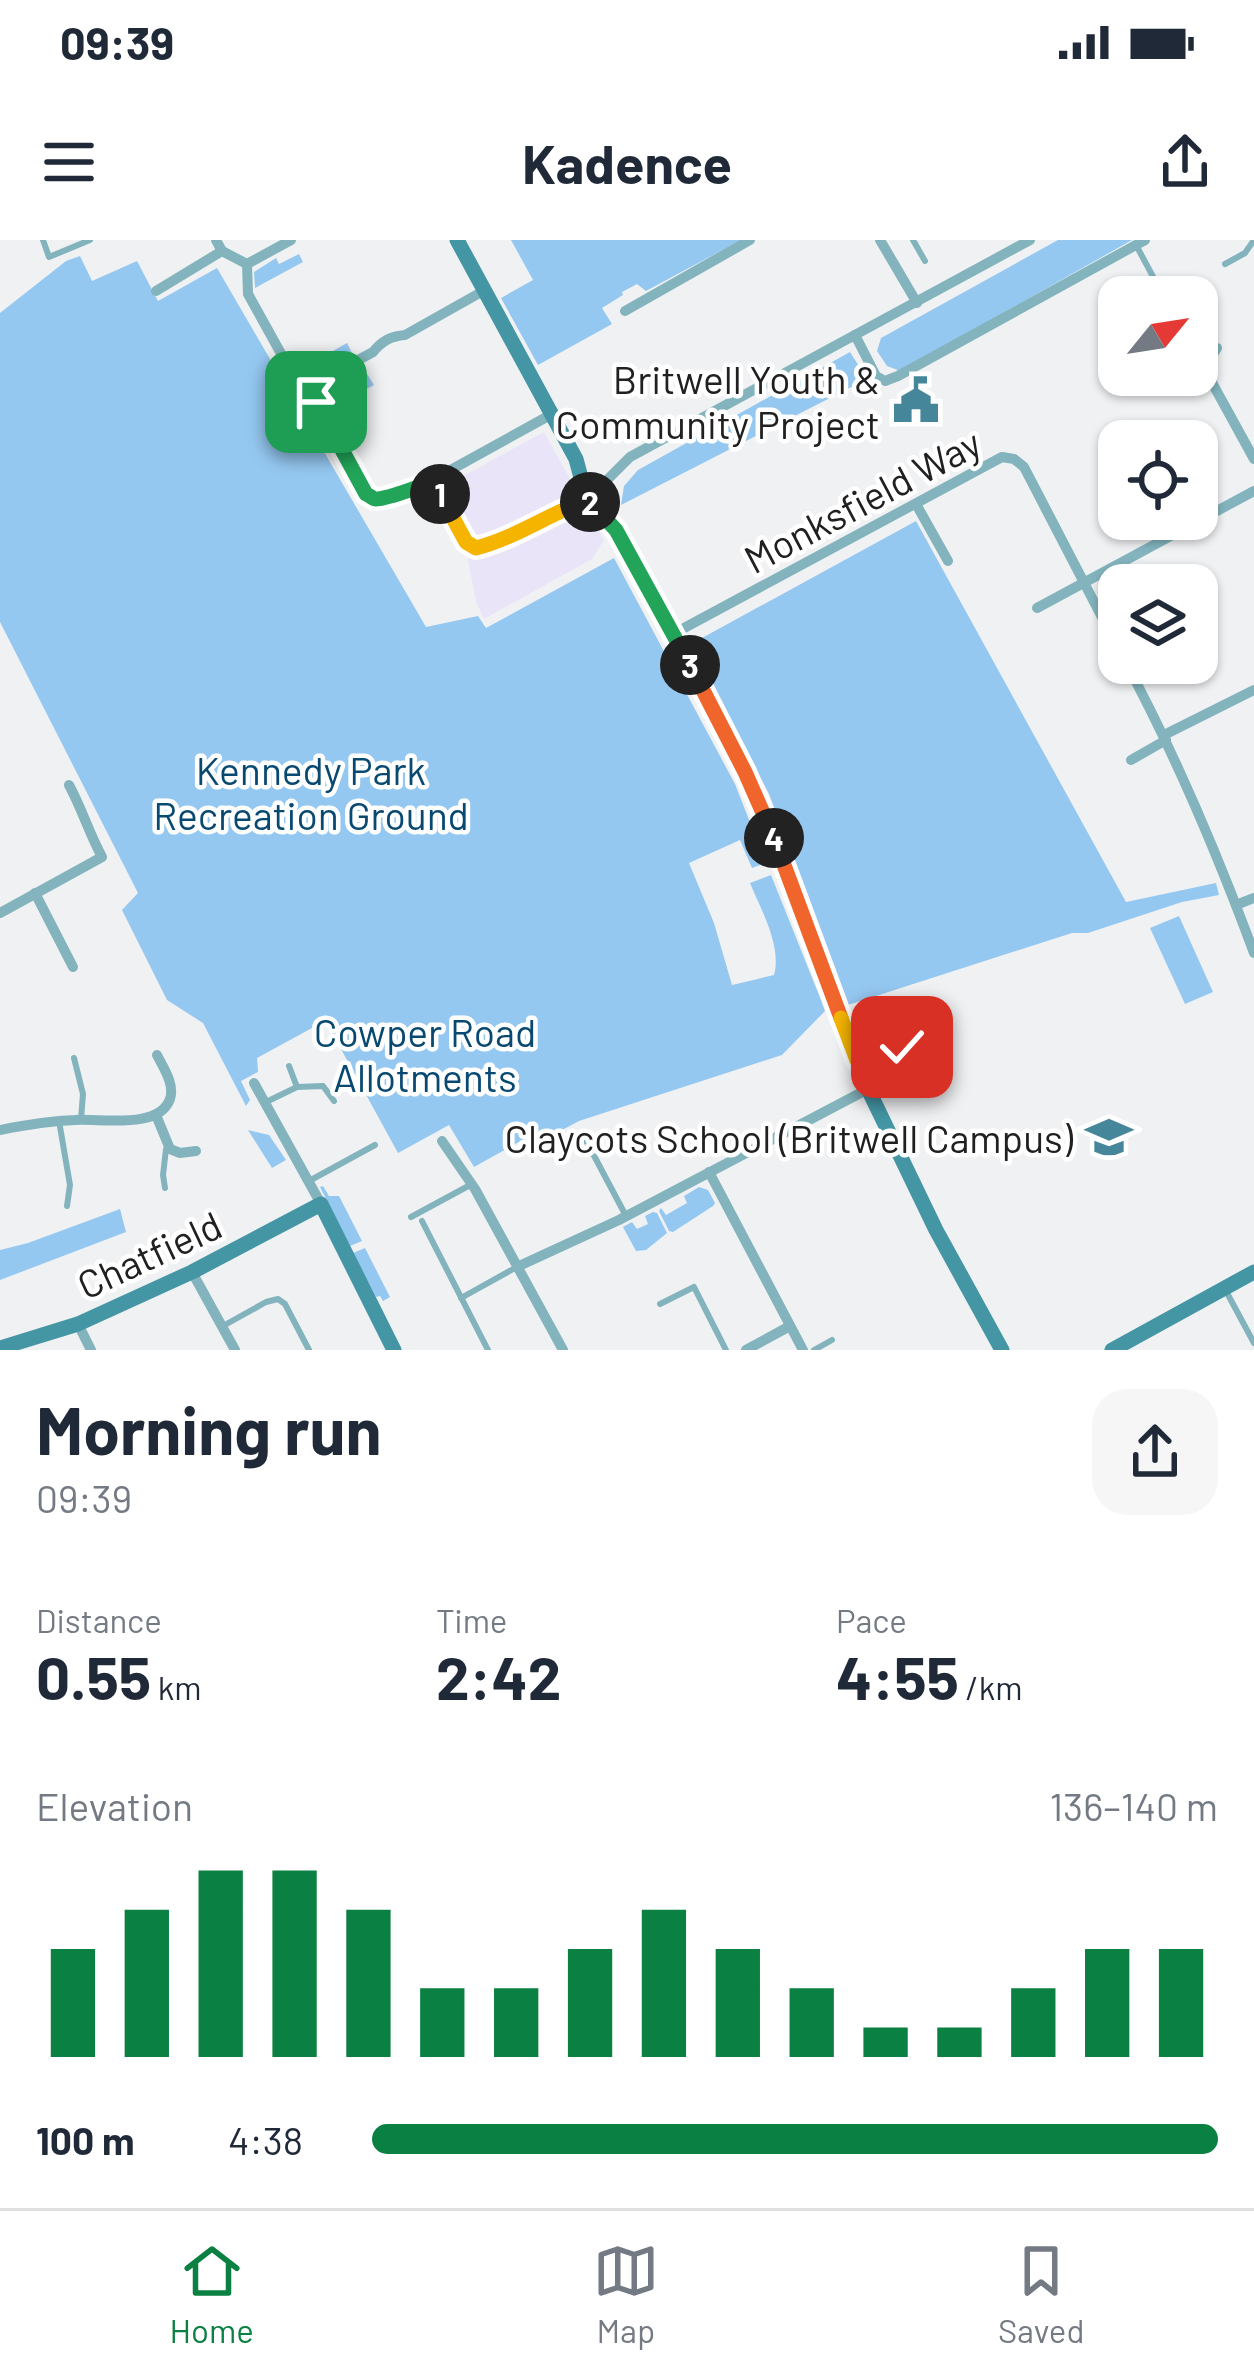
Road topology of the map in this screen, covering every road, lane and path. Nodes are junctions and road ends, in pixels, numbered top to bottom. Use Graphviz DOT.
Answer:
graph roads {
  1 [pos="43,240"];
  2 [pos="90,240"];
  3 [pos="291,240"];
  4 [pos="750,240"];
  5 [pos="880,240"];
  6 [pos="913,240"];
  7 [pos="1030,240"];
  8 [pos="1254,240"];
  9 [pos="459,241"];
  10 [pos="1140,242"];
  11 [pos="219,245"];
  12 [pos="925,261"];
  13 [pos="247,264"];
  14 [pos="1225,264"];
  15 [pos="1155,276"];
  16 [pos="484,290"];
  17 [pos="156,291"];
  18 [pos="917,302"];
  19 [pos="625,311"];
  20 [pos="856,335"];
  21 [pos="314,384"];
  22 [pos="1218,393"];
  23 [pos="552,414"];
  24 [pos="1254,459"];
  25 [pos="433,481"];
  26 [pos="1254,491"];
  27 [pos="587,500"];
  28 [pos="916,504"];
  29 [pos="948,561"];
  30 [pos="1084,584"];
  31 [pos="1037,608"];
  32 [pos="1098,610"];
  33 [pos="673,634"];
  34 [pos="1137,684"];
  35 [pos="1254,690"];
  36 [pos="1165,737"];
  37 [pos="1131,760"];
  38 [pos="69,784"];
  39 [pos="35,893"];
  40 [pos="1254,898"];
  41 [pos="1236,905"];
  42 [pos="0,914"];
  43 [pos="1254,952"];
  44 [pos="73,967"];
  45 [pos="902,1047"];
  46 [pos="157,1055"];
  47 [pos="74,1058"];
  48 [pos="857,1060"];
  49 [pos="289,1066"];
  50 [pos="254,1083"];
  51 [pos="296,1087"];
  52 [pos="868,1089"];
  53 [pos="334,1101"];
  54 [pos="264,1103"];
  55 [pos="156,1115"];
  56 [pos="81,1119"];
  57 [pos="59,1121"];
  58 [pos="0,1130"];
  59 [pos="582,1133"];
  60 [pos="442,1141"];
  61 [pos="167,1145"];
  62 [pos="375,1145"];
  63 [pos="196,1151"];
  64 [pos="709,1172"];
  65 [pos="309,1181"];
  66 [pos="472,1184"];
  67 [pos="165,1188"];
  68 [pos="321,1204"];
  69 [pos="67,1206"];
  70 [pos="626,1216"];
  71 [pos="411,1217"];
  72 [pos="422,1221"];
  73 [pos="519,1266"];
  74 [pos="192,1272"];
  75 [pos="1254,1272"];
  76 [pos="1225,1288"];
  77 [pos="461,1298"];
  78 [pos="660,1304"];
  79 [pos="78,1324"];
  80 [pos="223,1326"];
  81 [pos="790,1326"];
  82 [pos="832,1340"];
  83 [pos="1254,1343"];
  84 [pos="0,1348"];
  85 [pos="91,1350"];
  86 [pos="235,1350"];
  87 [pos="309,1350"];
  88 [pos="394,1350"];
  89 [pos="488,1350"];
  90 [pos="563,1350"];
  91 [pos="726,1350"];
  92 [pos="746,1350"];
  93 [pos="803,1350"];
  94 [pos="814,1350"];
  95 [pos="1001,1350"];
  96 [pos="1112,1350"];
  1 -- 2 [label="lane"];
  3 -- 13 [label="street"];
  4 -- 19 [label="street"];
  5 -- 18 [label="street"];
  6 -- 12 [label="lane"];
  7 -- 18 [label="street"];
  8 -- 14 [label="lane"];
  9 -- 16 [label="street"];
  10 -- 15 [label="lane"];
  10 -- 20 [label="street"];
  11 -- 13 [label="street"];
  11 -- 17 [label="street"];
  13 -- 21 [label="street"];
  16 -- 21 [label="street"];
  16 -- 23 [label="street"];
  18 -- 20 [label="street"];
  20 -- 27 [label="street"];
  21 -- 25 [label="street"];
  22 -- 24 [label="street"];
  23 -- 25 [label="street"];
  23 -- 27 [label="street"];
  25 -- 27 [label="lane"];
  26 -- 30 [label="street"];
  27 -- 33 [label="street"];
  28 -- 29 [label="street"];
  28 -- 30 [label="street, Monksfield Way"];
  28 -- 33 [label="street, Monksfield Way"];
  30 -- 31 [label="street"];
  30 -- 32 [label="street, Monksfield Way"];
  33 -- 48 [label="street"];
  34 -- 36 [label="street"];
  35 -- 36 [label="street"];
  36 -- 37 [label="street"];
  36 -- 41 [label="street"];
  38 -- 39 [label="street"];
  39 -- 42 [label="street"];
  39 -- 44 [label="street"];
  40 -- 41 [label="street"];
  41 -- 43 [label="street"];
  45 -- 48 [label="lane"];
  46 -- 55 [label="street"];
  47 -- 56 [label="lane"];
  48 -- 52 [label="street"];
  49 -- 51 [label="lane"];
  50 -- 54 [label="street"];
  51 -- 53 [label="lane"];
  51 -- 54 [label="lane"];
  52 -- 64 [label="street"];
  52 -- 95 [label="street"];
  54 -- 65 [label="street"];
  55 -- 56 [label="street"];
  55 -- 61 [label="street"];
  56 -- 57 [label="street"];
  57 -- 58 [label="street"];
  57 -- 69 [label="lane"];
  59 -- 70 [label="lane"];
  60 -- 66 [label="street"];
  61 -- 63 [label="street"];
  61 -- 67 [label="lane"];
  62 -- 65 [label="lane"];
  64 -- 70 [label="street"];
  64 -- 81 [label="street"];
  65 -- 68 [label="street"];
  66 -- 71 [label="lane"];
  66 -- 73 [label="street"];
  68 -- 74 [label="street, Chatfield"];
  68 -- 88 [label="street"];
  70 -- 73 [label="street"];
  72 -- 77 [label="lane"];
  73 -- 77 [label="lane"];
  73 -- 90 [label="street"];
  74 -- 79 [label="street, Chatfield"];
  74 -- 80 [label="street"];
  75 -- 76 [label="street"];
  76 -- 83 [label="lane"];
  76 -- 96 [label="street"];
  77 -- 89 [label="lane"];
  78 -- 91 [label="lane"];
  79 -- 84 [label="street, Chatfield"];
  79 -- 85 [label="street"];
  80 -- 86 [label="street"];
  80 -- 87 [label="lane"];
  81 -- 92 [label="street"];
  81 -- 93 [label="street"];
  82 -- 94 [label="lane"];
}
